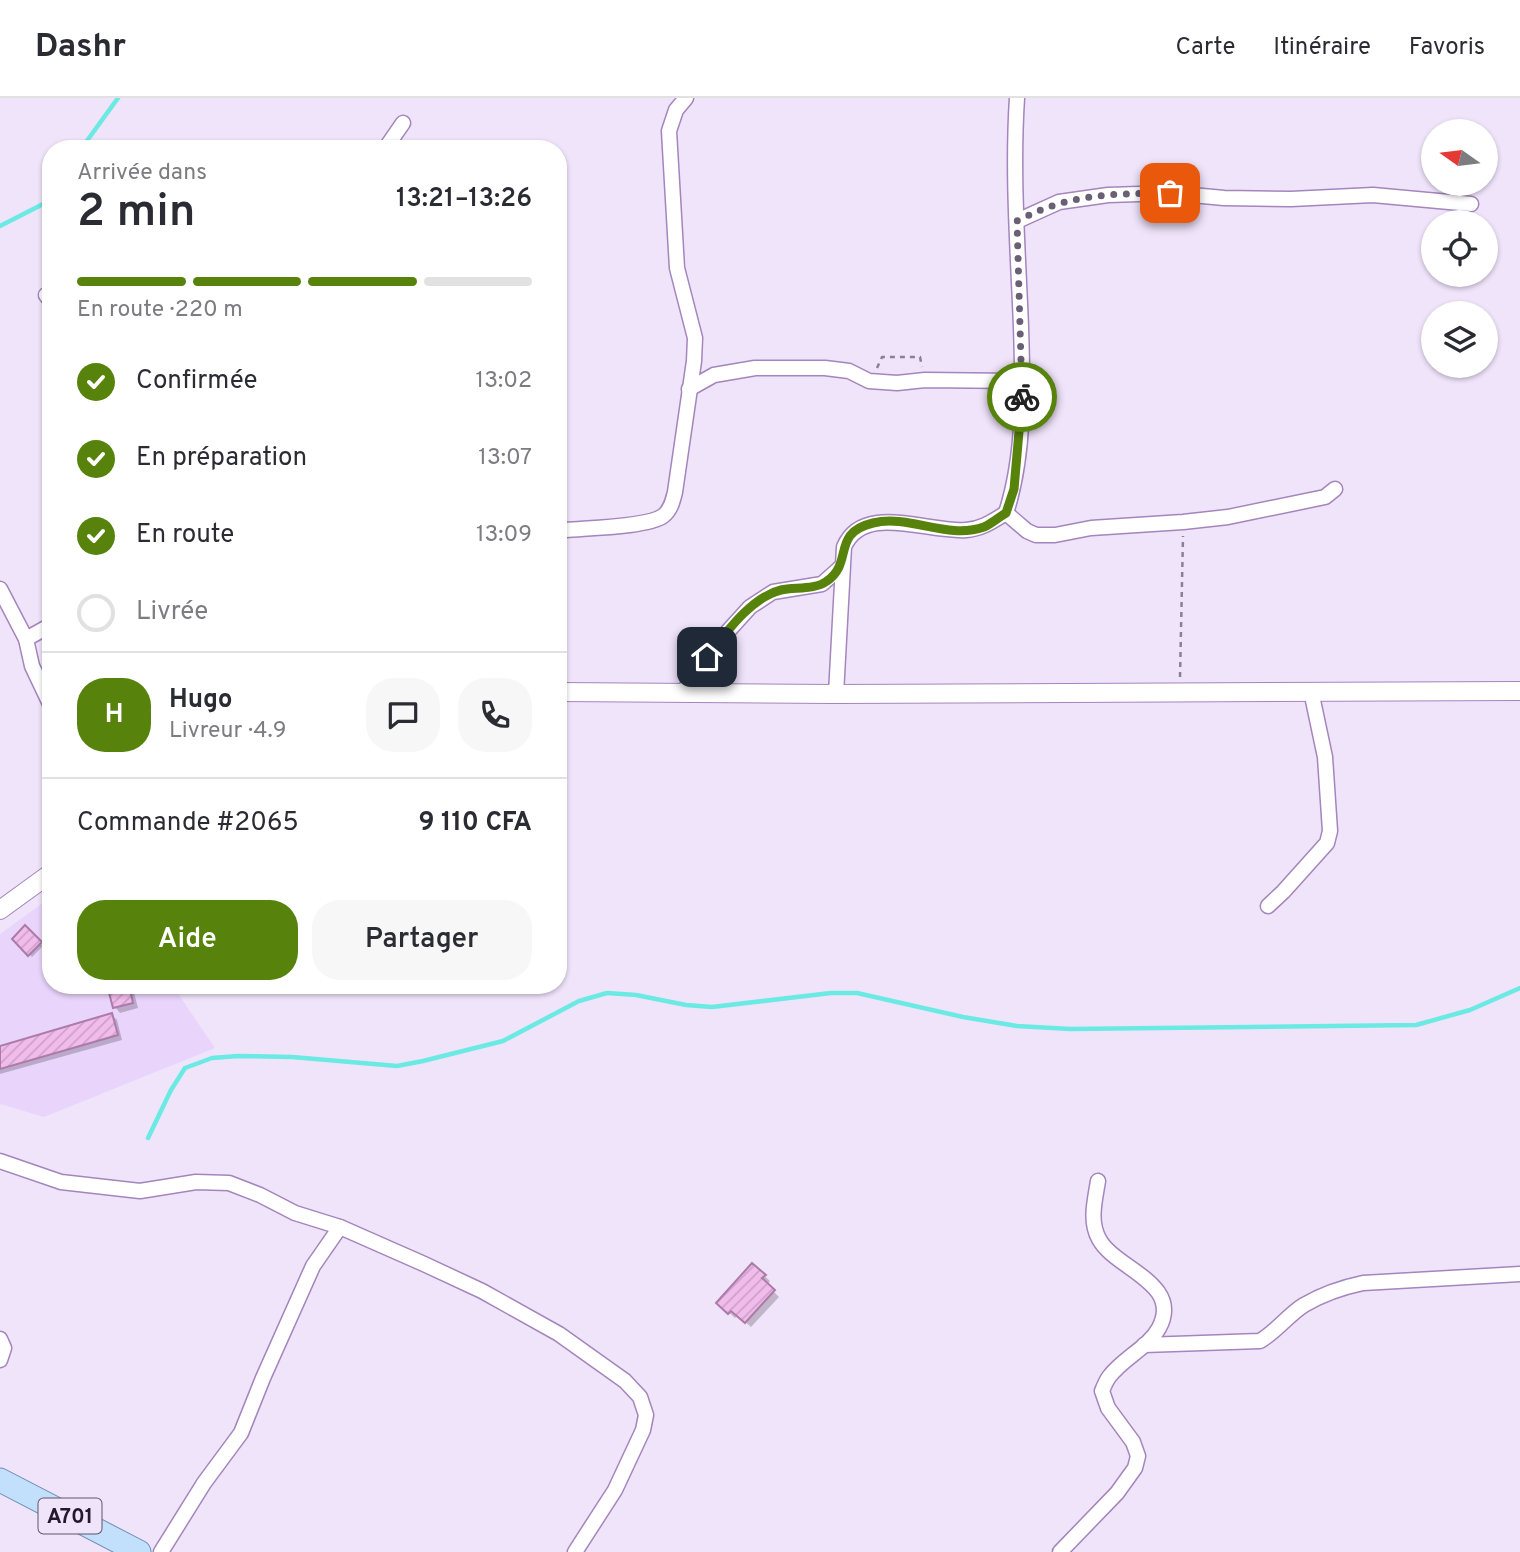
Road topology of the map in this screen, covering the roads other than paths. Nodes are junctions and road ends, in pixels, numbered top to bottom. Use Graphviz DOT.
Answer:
graph roads {
  1 [pos="672,98"];
  2 [pos="686,98"];
  3 [pos="1017,98"];
  4 [pos="671,119"];
  5 [pos="403,123"];
  6 [pos="391,140"];
  7 [pos="1471,204"];
  8 [pos="1017,221"];
  9 [pos="1023,381"];
  10 [pos="689,389"];
  11 [pos="1335,489"];
  12 [pos="1006,513"];
  13 [pos="567,530"];
  14 [pos="841,567"];
  15 [pos="0,589"];
  16 [pos="42,630"];
  17 [pos="26,639"];
  18 [pos="42,687"];
  19 [pos="1311,691"];
  20 [pos="1520,691"];
  21 [pos="567,692"];
  22 [pos="683,692"];
  23 [pos="836,694"];
  24 [pos="42,879"];
  25 [pos="1268,905"];
  26 [pos="0,909"];
  27 [pos="0,1160"];
  28 [pos="1098,1181"];
  29 [pos="340,1227"];
  30 [pos="1520,1274"];
  31 [pos="0,1339"];
  32 [pos="1144,1345"];
  33 [pos="0,1360"];
  34 [pos="0,1480"];
  35 [pos="139,1552"];
  36 [pos="161,1552"];
  37 [pos="575,1552"];
  38 [pos="1060,1552"];
  1 -- 4 [label="street"];
  2 -- 4 [label="street"];
  3 -- 8 [label="street"];
  4 -- 10 [label="street"];
  5 -- 6 [label="street"];
  7 -- 8 [label="street"];
  8 -- 9 [label="street"];
  9 -- 10 [label="street"];
  9 -- 12 [label="street"];
  10 -- 13 [label="street"];
  11 -- 12 [label="street"];
  12 -- 14 [label="street"];
  14 -- 22 [label="street"];
  14 -- 23 [label="street"];
  15 -- 17 [label="street"];
  16 -- 17 [label="street"];
  17 -- 18 [label="street"];
  19 -- 20 [label="street"];
  19 -- 23 [label="street"];
  19 -- 25 [label="street"];
  21 -- 22 [label="street"];
  22 -- 23 [label="street"];
  24 -- 26 [label="street"];
  27 -- 29 [label="street"];
  28 -- 32 [label="street"];
  29 -- 36 [label="street"];
  29 -- 37 [label="street"];
  30 -- 32 [label="street"];
  31 -- 33 [label="street"];
  32 -- 38 [label="street"];
  34 -- 35 [label="main road, A701"];
}
